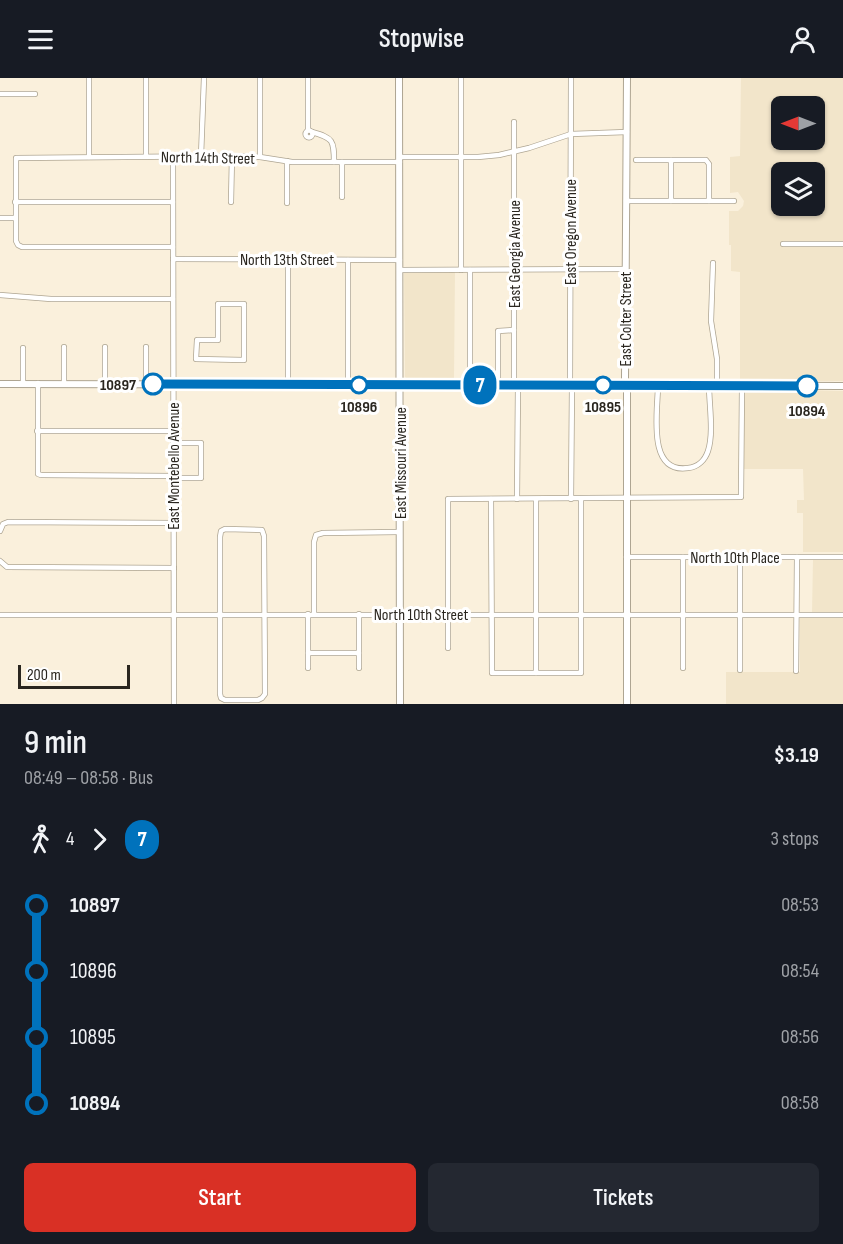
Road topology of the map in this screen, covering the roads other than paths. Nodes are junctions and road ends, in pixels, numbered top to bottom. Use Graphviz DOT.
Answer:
graph roads {
  1 [pos="89,78"];
  2 [pos="146,78"];
  3 [pos="204,78"];
  4 [pos="260,78"];
  5 [pos="308,78"];
  6 [pos="399,78"];
  7 [pos="461,78"];
  8 [pos="571,78"];
  9 [pos="627,78"];
  10 [pos="0,94"];
  11 [pos="35,94"];
  12 [pos="514,122"];
  13 [pos="627,132"];
  14 [pos="571,134"];
  15 [pos="514,151"];
  16 [pos="146,156"];
  17 [pos="173,156"];
  18 [pos="201,156"];
  19 [pos="232,156"];
  20 [pos="89,157"];
  21 [pos="260,157"];
  22 [pos="461,157"];
  23 [pos="400,159"];
  24 [pos="636,160"];
  25 [pos="671,160"];
  26 [pos="287,161"];
  27 [pos="334,162"];
  28 [pos="342,162"];
  29 [pos="342,197"];
  30 [pos="626,201"];
  31 [pos="671,201"];
  32 [pos="709,201"];
  33 [pos="734,201"];
  34 [pos="15,202"];
  35 [pos="173,202"];
  36 [pos="231,202"];
  37 [pos="287,203"];
  38 [pos="0,218"];
  39 [pos="15,218"];
  40 [pos="783,244"];
  41 [pos="843,244"];
  42 [pos="173,247"];
  43 [pos="173,259"];
  44 [pos="288,259"];
  45 [pos="348,260"];
  46 [pos="400,260"];
  47 [pos="713,263"];
  48 [pos="625,269"];
  49 [pos="400,270"];
  50 [pos="461,270"];
  51 [pos="470,270"];
  52 [pos="514,270"];
  53 [pos="570,270"];
  54 [pos="0,295"];
  55 [pos="173,299"];
  56 [pos="514,330"];
  57 [pos="64,347"];
  58 [pos="105,347"];
  59 [pos="146,347"];
  60 [pos="23,348"];
  61 [pos="196,358"];
  62 [pos="38,383"];
  63 [pos="64,383"];
  64 [pos="0,384"];
  65 [pos="22,384"];
  66 [pos="105,384"];
  67 [pos="146,384"];
  68 [pos="173,385"];
  69 [pos="288,385"];
  70 [pos="348,385"];
  71 [pos="400,385"];
  72 [pos="470,385"];
  73 [pos="498,385"];
  74 [pos="516,385"];
  75 [pos="571,385"];
  76 [pos="626,385"];
  77 [pos="658,385"];
  78 [pos="709,385"];
  79 [pos="717,385"];
  80 [pos="742,386"];
  81 [pos="843,386"];
  82 [pos="37,431"];
  83 [pos="173,432"];
  84 [pos="173,442"];
  85 [pos="173,477"];
  86 [pos="491,499"];
  87 [pos="517,499"];
  88 [pos="536,499"];
  89 [pos="572,499"];
  90 [pos="581,499"];
  91 [pos="627,499"];
  92 [pos="174,523"];
  93 [pos="0,531"];
  94 [pos="399,532"];
  95 [pos="627,557"];
  96 [pos="683,557"];
  97 [pos="740,557"];
  98 [pos="797,557"];
  99 [pos="843,557"];
  100 [pos="1,563"];
  101 [pos="174,568"];
  102 [pos="174,613"];
  103 [pos="220,613"];
  104 [pos="264,614"];
  105 [pos="311,614"];
  106 [pos="359,614"];
  107 [pos="400,614"];
  108 [pos="447,614"];
  109 [pos="492,614"];
  110 [pos="537,614"];
  111 [pos="581,614"];
  112 [pos="626,614"];
  113 [pos="683,614"];
  114 [pos="0,615"];
  115 [pos="740,615"];
  116 [pos="796,615"];
  117 [pos="843,615"];
  118 [pos="448,648"];
  119 [pos="308,653"];
  120 [pos="359,653"];
  121 [pos="308,668"];
  122 [pos="359,668"];
  123 [pos="683,668"];
  124 [pos="740,670"];
  125 [pos="796,671"];
  126 [pos="536,673"];
  127 [pos="174,704"];
  128 [pos="400,704"];
  129 [pos="627,704"];
  1 -- 20 [label="street"];
  2 -- 16 [label="street"];
  3 -- 18 [label="street"];
  4 -- 21 [label="street"];
  5 -- 27 [label="street"];
  6 -- 23 [label="street, East Missouri Avenue"];
  7 -- 22 [label="street"];
  8 -- 14 [label="street, East Oregon Avenue"];
  9 -- 13 [label="street, East Colter Street"];
  10 -- 11 [label="street"];
  12 -- 15 [label="street, East Georgia Avenue"];
  13 -- 14 [label="street, North 14th Street"];
  13 -- 30 [label="street, East Colter Street"];
  14 -- 15 [label="street, North 14th Street"];
  14 -- 53 [label="street, East Oregon Avenue"];
  15 -- 22 [label="street, North 14th Street"];
  15 -- 52 [label="street, East Georgia Avenue"];
  16 -- 17 [label="street, North 14th Street"];
  16 -- 20 [label="street, North 14th Street"];
  17 -- 18 [label="street, North 14th Street"];
  17 -- 35 [label="street, East Montebello Avenue"];
  18 -- 19 [label="street, North 14th Street"];
  19 -- 21 [label="street, North 14th Street"];
  19 -- 36 [label="street"];
  20 -- 34 [label="street, North 14th Street"];
  21 -- 26 [label="street, North 14th Street"];
  22 -- 23 [label="street, North 14th Street"];
  22 -- 50 [label="street"];
  23 -- 28 [label="street, North 14th Street"];
  23 -- 46 [label="street, East Missouri Avenue"];
  24 -- 25 [label="street"];
  25 -- 31 [label="street"];
  25 -- 32 [label="street"];
  26 -- 27 [label="street, North 14th Street"];
  26 -- 37 [label="street"];
  27 -- 28 [label="street, North 14th Street"];
  28 -- 29 [label="street"];
  30 -- 31 [label="street"];
  30 -- 48 [label="street, East Colter Street"];
  31 -- 32 [label="street"];
  32 -- 33 [label="street"];
  34 -- 35 [label="street"];
  34 -- 39 [label="street"];
  35 -- 42 [label="street, East Montebello Avenue"];
  38 -- 39 [label="street"];
  39 -- 42 [label="street"];
  40 -- 41 [label="street"];
  42 -- 43 [label="street, East Montebello Avenue"];
  43 -- 44 [label="street, North 13th Street"];
  43 -- 55 [label="street, East Montebello Avenue"];
  44 -- 45 [label="street, North 13th Street"];
  44 -- 69 [label="street"];
  45 -- 46 [label="street, North 13th Street"];
  45 -- 70 [label="street"];
  46 -- 49 [label="street, East Missouri Avenue"];
  47 -- 79 [label="street"];
  48 -- 53 [label="street"];
  48 -- 76 [label="street, East Colter Street"];
  49 -- 50 [label="street"];
  49 -- 71 [label="street, East Missouri Avenue"];
  50 -- 51 [label="street"];
  51 -- 52 [label="street"];
  51 -- 72 [label="street"];
  52 -- 53 [label="street"];
  52 -- 56 [label="street, East Georgia Avenue"];
  53 -- 75 [label="street, East Oregon Avenue"];
  54 -- 55 [label="street"];
  55 -- 68 [label="street, East Montebello Avenue"];
  56 -- 73 [label="street"];
  56 -- 74 [label="street, East Georgia Avenue"];
  57 -- 63 [label="street"];
  58 -- 66 [label="street"];
  59 -- 67 [label="street"];
  60 -- 65 [label="street"];
  61 -- 61 [label="street"];
  62 -- 63 [label="street"];
  62 -- 65 [label="street"];
  62 -- 82 [label="street"];
  63 -- 66 [label="street"];
  64 -- 65 [label="street"];
  66 -- 67 [label="street"];
  67 -- 68 [label="street"];
  68 -- 69 [label="street"];
  68 -- 83 [label="street, East Montebello Avenue"];
  69 -- 70 [label="street"];
  70 -- 71 [label="street"];
  71 -- 72 [label="street"];
  71 -- 94 [label="street, East Missouri Avenue"];
  72 -- 73 [label="street"];
  73 -- 74 [label="street"];
  74 -- 75 [label="street"];
  74 -- 87 [label="street, East Georgia Avenue"];
  75 -- 76 [label="street"];
  75 -- 89 [label="street, East Oregon Avenue"];
  76 -- 77 [label="street"];
  76 -- 91 [label="street, East Colter Street"];
  77 -- 78 [label="street"];
  77 -- 78 [label="street"];
  78 -- 79 [label="street"];
  79 -- 80 [label="street"];
  80 -- 81 [label="street"];
  80 -- 91 [label="street"];
  82 -- 83 [label="street"];
  82 -- 85 [label="street"];
  83 -- 84 [label="street, East Montebello Avenue"];
  84 -- 85 [label="street, East Montebello Avenue"];
  84 -- 85 [label="street"];
  85 -- 92 [label="street, East Montebello Avenue"];
  86 -- 87 [label="street"];
  86 -- 108 [label="street"];
  86 -- 109 [label="street"];
  87 -- 88 [label="street"];
  88 -- 89 [label="street"];
  88 -- 110 [label="street"];
  89 -- 90 [label="street"];
  90 -- 91 [label="street"];
  90 -- 111 [label="street"];
  91 -- 95 [label="street, East Colter Street"];
  92 -- 93 [label="street"];
  92 -- 101 [label="street, East Montebello Avenue"];
  94 -- 105 [label="street"];
  94 -- 107 [label="street, East Missouri Avenue"];
  95 -- 96 [label="street, North 10th Place"];
  95 -- 112 [label="street, East Colter Street"];
  96 -- 97 [label="street, North 10th Place"];
  96 -- 113 [label="street"];
  97 -- 98 [label="street, North 10th Place"];
  97 -- 115 [label="street"];
  98 -- 99 [label="street, North 10th Place"];
  98 -- 116 [label="street"];
  100 -- 101 [label="street"];
  101 -- 102 [label="street, East Montebello Avenue"];
  102 -- 103 [label="street, North 10th Street"];
  102 -- 114 [label="street, North 10th Street"];
  102 -- 127 [label="street, East Montebello Avenue"];
  103 -- 104 [label="street, North 10th Street"];
  103 -- 104 [label="street"];
  103 -- 104 [label="street"];
  104 -- 105 [label="street, North 10th Street"];
  105 -- 106 [label="street, North 10th Street"];
  105 -- 119 [label="street"];
  106 -- 107 [label="street, North 10th Street"];
  106 -- 120 [label="street"];
  107 -- 108 [label="street, North 10th Street"];
  107 -- 128 [label="street, East Missouri Avenue"];
  108 -- 109 [label="street, North 10th Street"];
  108 -- 118 [label="street"];
  109 -- 110 [label="street, North 10th Street"];
  109 -- 126 [label="street"];
  110 -- 111 [label="street, North 10th Street"];
  110 -- 126 [label="street"];
  111 -- 112 [label="street, North 10th Street"];
  111 -- 126 [label="street"];
  112 -- 113 [label="street, North 10th Street"];
  112 -- 129 [label="street, East Colter Street"];
  113 -- 115 [label="street, North 10th Street"];
  113 -- 123 [label="street"];
  115 -- 116 [label="street, North 10th Street"];
  115 -- 124 [label="street"];
  116 -- 117 [label="street, North 10th Street"];
  116 -- 125 [label="street"];
  119 -- 120 [label="street"];
  119 -- 121 [label="street"];
  120 -- 122 [label="street"];
}
